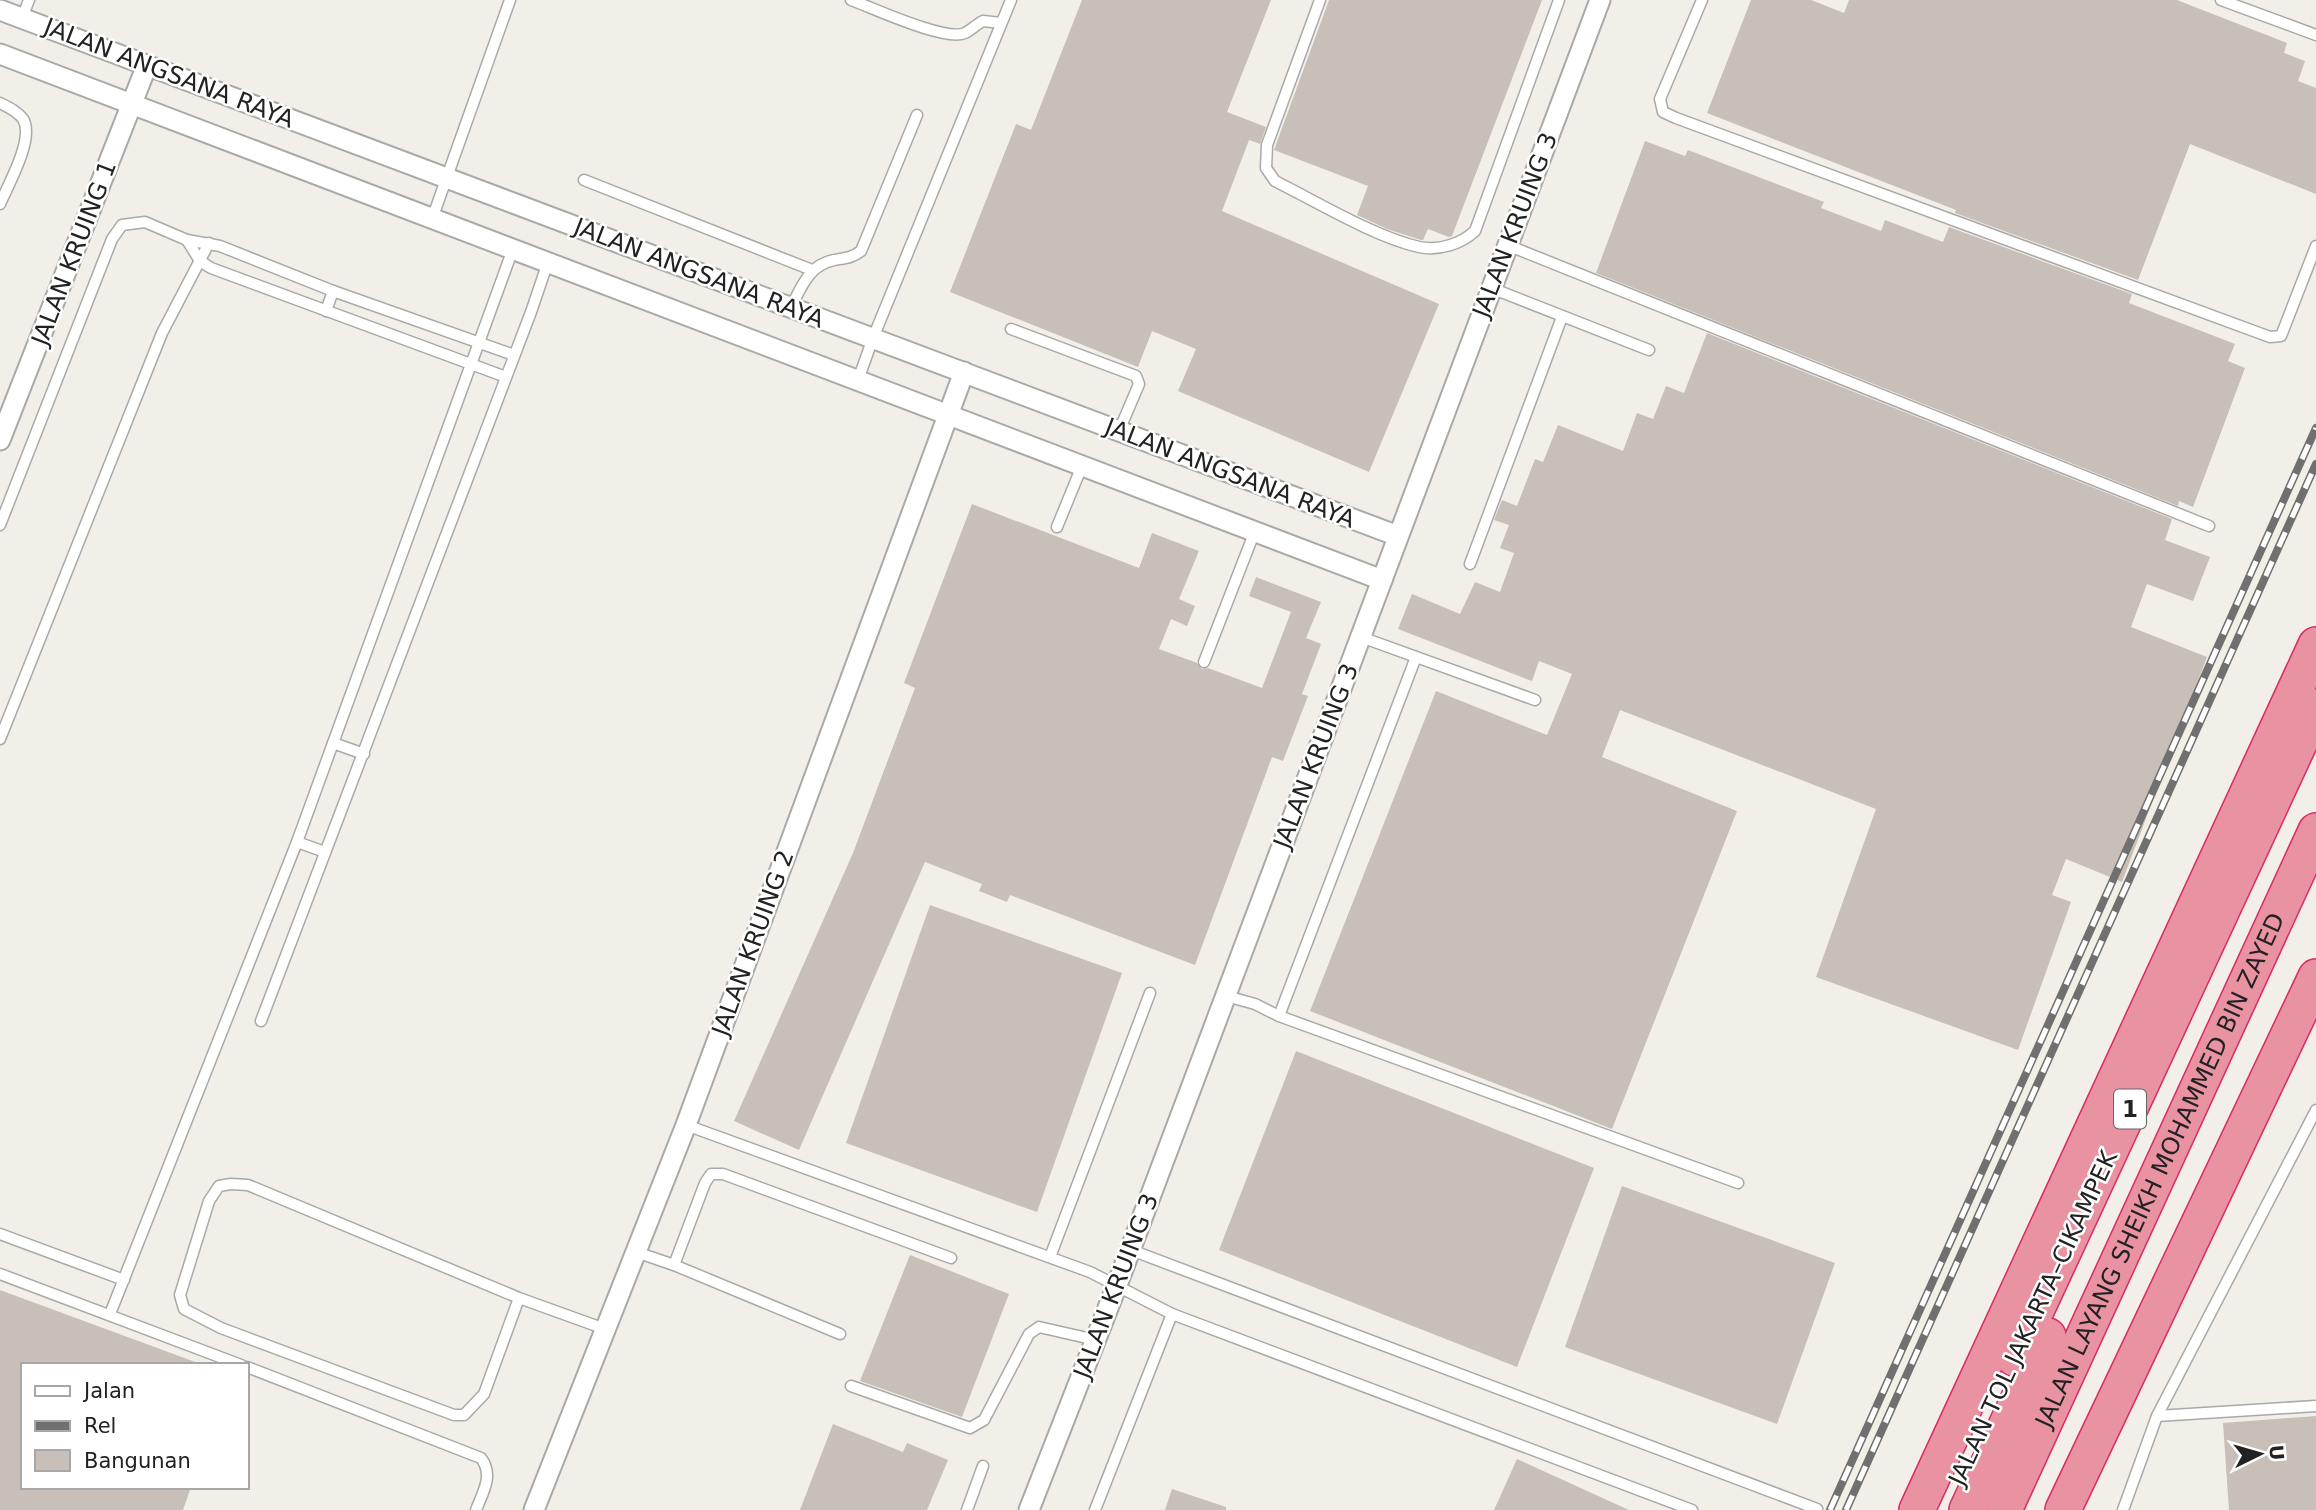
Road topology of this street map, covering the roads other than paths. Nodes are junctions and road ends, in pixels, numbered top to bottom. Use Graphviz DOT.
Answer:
graph roads {
  1 [pos="510,0"];
  2 [pos="851,0"];
  3 [pos="1010,0"];
  4 [pos="1320,0"];
  5 [pos="1559,0"];
  6 [pos="1600,0"];
  7 [pos="1702,0"];
  8 [pos="2221,0"];
  9 [pos="25,9"];
  10 [pos="0,10"];
  11 [pos="1001,23"];
  12 [pos="2316,35"];
  13 [pos="0,54"];
  14 [pos="147,65"];
  15 [pos="0,103"];
  16 [pos="132,104"];
  17 [pos="916,115"];
  18 [pos="448,178"];
  19 [pos="584,180"];
  20 [pos="0,204"];
  21 [pos="432,219"];
  22 [pos="187,240"];
  23 [pos="209,243"];
  24 [pos="1507,245"];
  25 [pos="2316,246"];
  26 [pos="513,249"];
  27 [pos="200,261"];
  28 [pos="548,262"];
  29 [pos="812,270"];
  30 [pos="1491,288"];
  31 [pos="333,291"];
  32 [pos="791,307"];
  33 [pos="326,312"];
  34 [pos="1562,317"];
  35 [pos="1011,329"];
  36 [pos="873,338"];
  37 [pos="479,341"];
  38 [pos="1649,350"];
  39 [pos="514,355"];
  40 [pos="471,364"];
  41 [pos="964,372"];
  42 [pos="506,377"];
  43 [pos="858,380"];
  44 [pos="949,415"];
  45 [pos="1119,431"];
  46 [pos="0,440"];
  47 [pos="1082,466"];
  48 [pos="0,525"];
  49 [pos="2209,526"];
  50 [pos="1057,527"];
  51 [pos="1255,531"];
  52 [pos="1398,536"];
  53 [pos="1470,564"];
  54 [pos="1382,580"];
  55 [pos="1361,637"];
  56 [pos="2316,645"];
  57 [pos="1416,657"];
  58 [pos="1204,662"];
  59 [pos="1535,700"];
  60 [pos="2316,707"];
  61 [pos="0,739"];
  62 [pos="333,743"];
  63 [pos="364,754"];
  64 [pos="2316,761"];
  65 [pos="2316,831"];
  66 [pos="297,842"];
  67 [pos="325,852"];
  68 [pos="2316,871"];
  69 [pos="2316,977"];
  70 [pos="1150,993"];
  71 [pos="1226,996"];
  72 [pos="1279,1016"];
  73 [pos="261,1021"];
  74 [pos="2316,1110"];
  75 [pos="686,1125"];
  76 [pos="1738,1183"];
  77 [pos="0,1234"];
  78 [pos="1130,1250"];
  79 [pos="636,1252"];
  80 [pos="1050,1257"];
  81 [pos="951,1258"];
  82 [pos="674,1265"];
  83 [pos="0,1274"];
  84 [pos="124,1280"];
  85 [pos="1117,1284"];
  86 [pos="519,1298"];
  87 [pos="110,1314"];
  88 [pos="1172,1314"];
  89 [pos="605,1329"];
  90 [pos="840,1334"];
  91 [pos="1096,1340"];
  92 [pos="236,1363"];
  93 [pos="248,1367"];
  94 [pos="851,1386"];
  95 [pos="2316,1406"];
  96 [pos="2157,1416"];
  97 [pos="983,1466"];
  98 [pos="1817,1509"];
  99 [pos="476,1510"];
  100 [pos="534,1510"];
  101 [pos="967,1510"];
  102 [pos="1030,1510"];
  103 [pos="1095,1510"];
  104 [pos="1692,1510"];
  105 [pos="1917,1510"];
  106 [pos="1944,1510"];
  107 [pos="1967,1510"];
  108 [pos="2004,1510"];
  109 [pos="2017,1510"];
  110 [pos="2063,1510"];
  111 [pos="2123,1510"];
  1 -- 18 [label="lane"];
  2 -- 11 [label="lane"];
  3 -- 11 [label="lane"];
  4 -- 5 [label="lane"];
  6 -- 24 [label="street, JALAN KRUING 3"];
  7 -- 25 [label="lane"];
  8 -- 12 [label="lane"];
  9 -- 10 [label="street, JALAN ANGSANA RAYA"];
  9 -- 14 [label="street, JALAN ANGSANA RAYA"];
  11 -- 36 [label="lane"];
  13 -- 16 [label="street, JALAN ANGSANA RAYA"];
  14 -- 16 [label="street, JALAN KRUING 1"];
  14 -- 18 [label="street, JALAN ANGSANA RAYA"];
  15 -- 20 [label="lane"];
  16 -- 21 [label="street, JALAN ANGSANA RAYA"];
  16 -- 46 [label="street, JALAN KRUING 1"];
  17 -- 29 [label="lane"];
  18 -- 21 [label="lane"];
  18 -- 32 [label="street, JALAN ANGSANA RAYA"];
  19 -- 29 [label="lane"];
  21 -- 26 [label="street, JALAN ANGSANA RAYA"];
  22 -- 23 [label="lane"];
  22 -- 27 [label="lane"];
  22 -- 48 [label="lane"];
  23 -- 27 [label="lane"];
  23 -- 31 [label="lane"];
  24 -- 30 [label="street, JALAN KRUING 3"];
  24 -- 49 [label="lane"];
  26 -- 28 [label="street, JALAN ANGSANA RAYA"];
  26 -- 37 [label="lane"];
  27 -- 33 [label="lane"];
  27 -- 61 [label="lane"];
  28 -- 39 [label="lane"];
  28 -- 43 [label="street, JALAN ANGSANA RAYA"];
  29 -- 32 [label="lane"];
  30 -- 34 [label="lane"];
  30 -- 52 [label="street, JALAN KRUING 3"];
  31 -- 33 [label="lane"];
  31 -- 37 [label="lane"];
  32 -- 36 [label="street, JALAN ANGSANA RAYA"];
  33 -- 40 [label="lane"];
  34 -- 38 [label="lane"];
  34 -- 53 [label="lane"];
  35 -- 45 [label="lane"];
  36 -- 41 [label="street, JALAN ANGSANA RAYA"];
  36 -- 43 [label="lane"];
  37 -- 39 [label="lane"];
  37 -- 40 [label="lane"];
  39 -- 42 [label="lane"];
  40 -- 42 [label="lane"];
  40 -- 62 [label="lane"];
  41 -- 44 [label="street, JALAN KRUING 2"];
  41 -- 45 [label="street, JALAN ANGSANA RAYA"];
  42 -- 63 [label="lane"];
  43 -- 44 [label="street, JALAN ANGSANA RAYA"];
  44 -- 47 [label="street, JALAN ANGSANA RAYA"];
  44 -- 75 [label="street, JALAN KRUING 2"];
  45 -- 52 [label="street, JALAN ANGSANA RAYA"];
  47 -- 50 [label="lane"];
  47 -- 51 [label="street, JALAN ANGSANA RAYA"];
  51 -- 54 [label="street, JALAN ANGSANA RAYA"];
  51 -- 58 [label="lane"];
  52 -- 54 [label="street, JALAN KRUING 3"];
  54 -- 55 [label="street, JALAN KRUING 3"];
  55 -- 57 [label="lane"];
  55 -- 71 [label="street, JALAN KRUING 3"];
  56 -- 105 [label="highway"];
  57 -- 59 [label="lane"];
  57 -- 72 [label="lane"];
  60 -- 106 [label="highway, JALAN TOL JAKARTA–CIKAMPEK / 1"];
  62 -- 63 [label="lane"];
  62 -- 66 [label="lane"];
  63 -- 67 [label="lane"];
  64 -- 107 [label="highway, JALAN LAYANG SHEIKH MOHAMMED BIN ZAYED / 1"];
  65 -- 108 [label="highway, JALAN LAYANG SHEIKH MOHAMMED BIN ZAYED / 1"];
  66 -- 67 [label="lane"];
  66 -- 84 [label="lane"];
  67 -- 73 [label="lane"];
  68 -- 109 [label="highway"];
  69 -- 110 [label="highway"];
  70 -- 80 [label="lane"];
  71 -- 72 [label="lane"];
  71 -- 78 [label="street, JALAN KRUING 3"];
  72 -- 76 [label="lane"];
  74 -- 96 [label="lane"];
  75 -- 79 [label="street, JALAN KRUING 2"];
  75 -- 80 [label="lane"];
  77 -- 84 [label="lane"];
  78 -- 85 [label="street, JALAN KRUING 3"];
  78 -- 98 [label="lane"];
  79 -- 82 [label="lane"];
  79 -- 89 [label="street, JALAN KRUING 2"];
  80 -- 85 [label="lane"];
  81 -- 82 [label="lane"];
  82 -- 90 [label="lane"];
  83 -- 87 [label="lane"];
  84 -- 87 [label="lane"];
  85 -- 88 [label="lane"];
  85 -- 91 [label="street, JALAN KRUING 3"];
  86 -- 86 [label="lane"];
  86 -- 89 [label="lane"];
  87 -- 92 [label="lane"];
  88 -- 103 [label="lane"];
  88 -- 104 [label="lane"];
  89 -- 100 [label="street, JALAN KRUING 2"];
  91 -- 94 [label="lane"];
  91 -- 102 [label="street, JALAN KRUING 3"];
  93 -- 99 [label="lane"];
  95 -- 96 [label="lane"];
  96 -- 111 [label="lane"];
  97 -- 101 [label="lane"];
}
